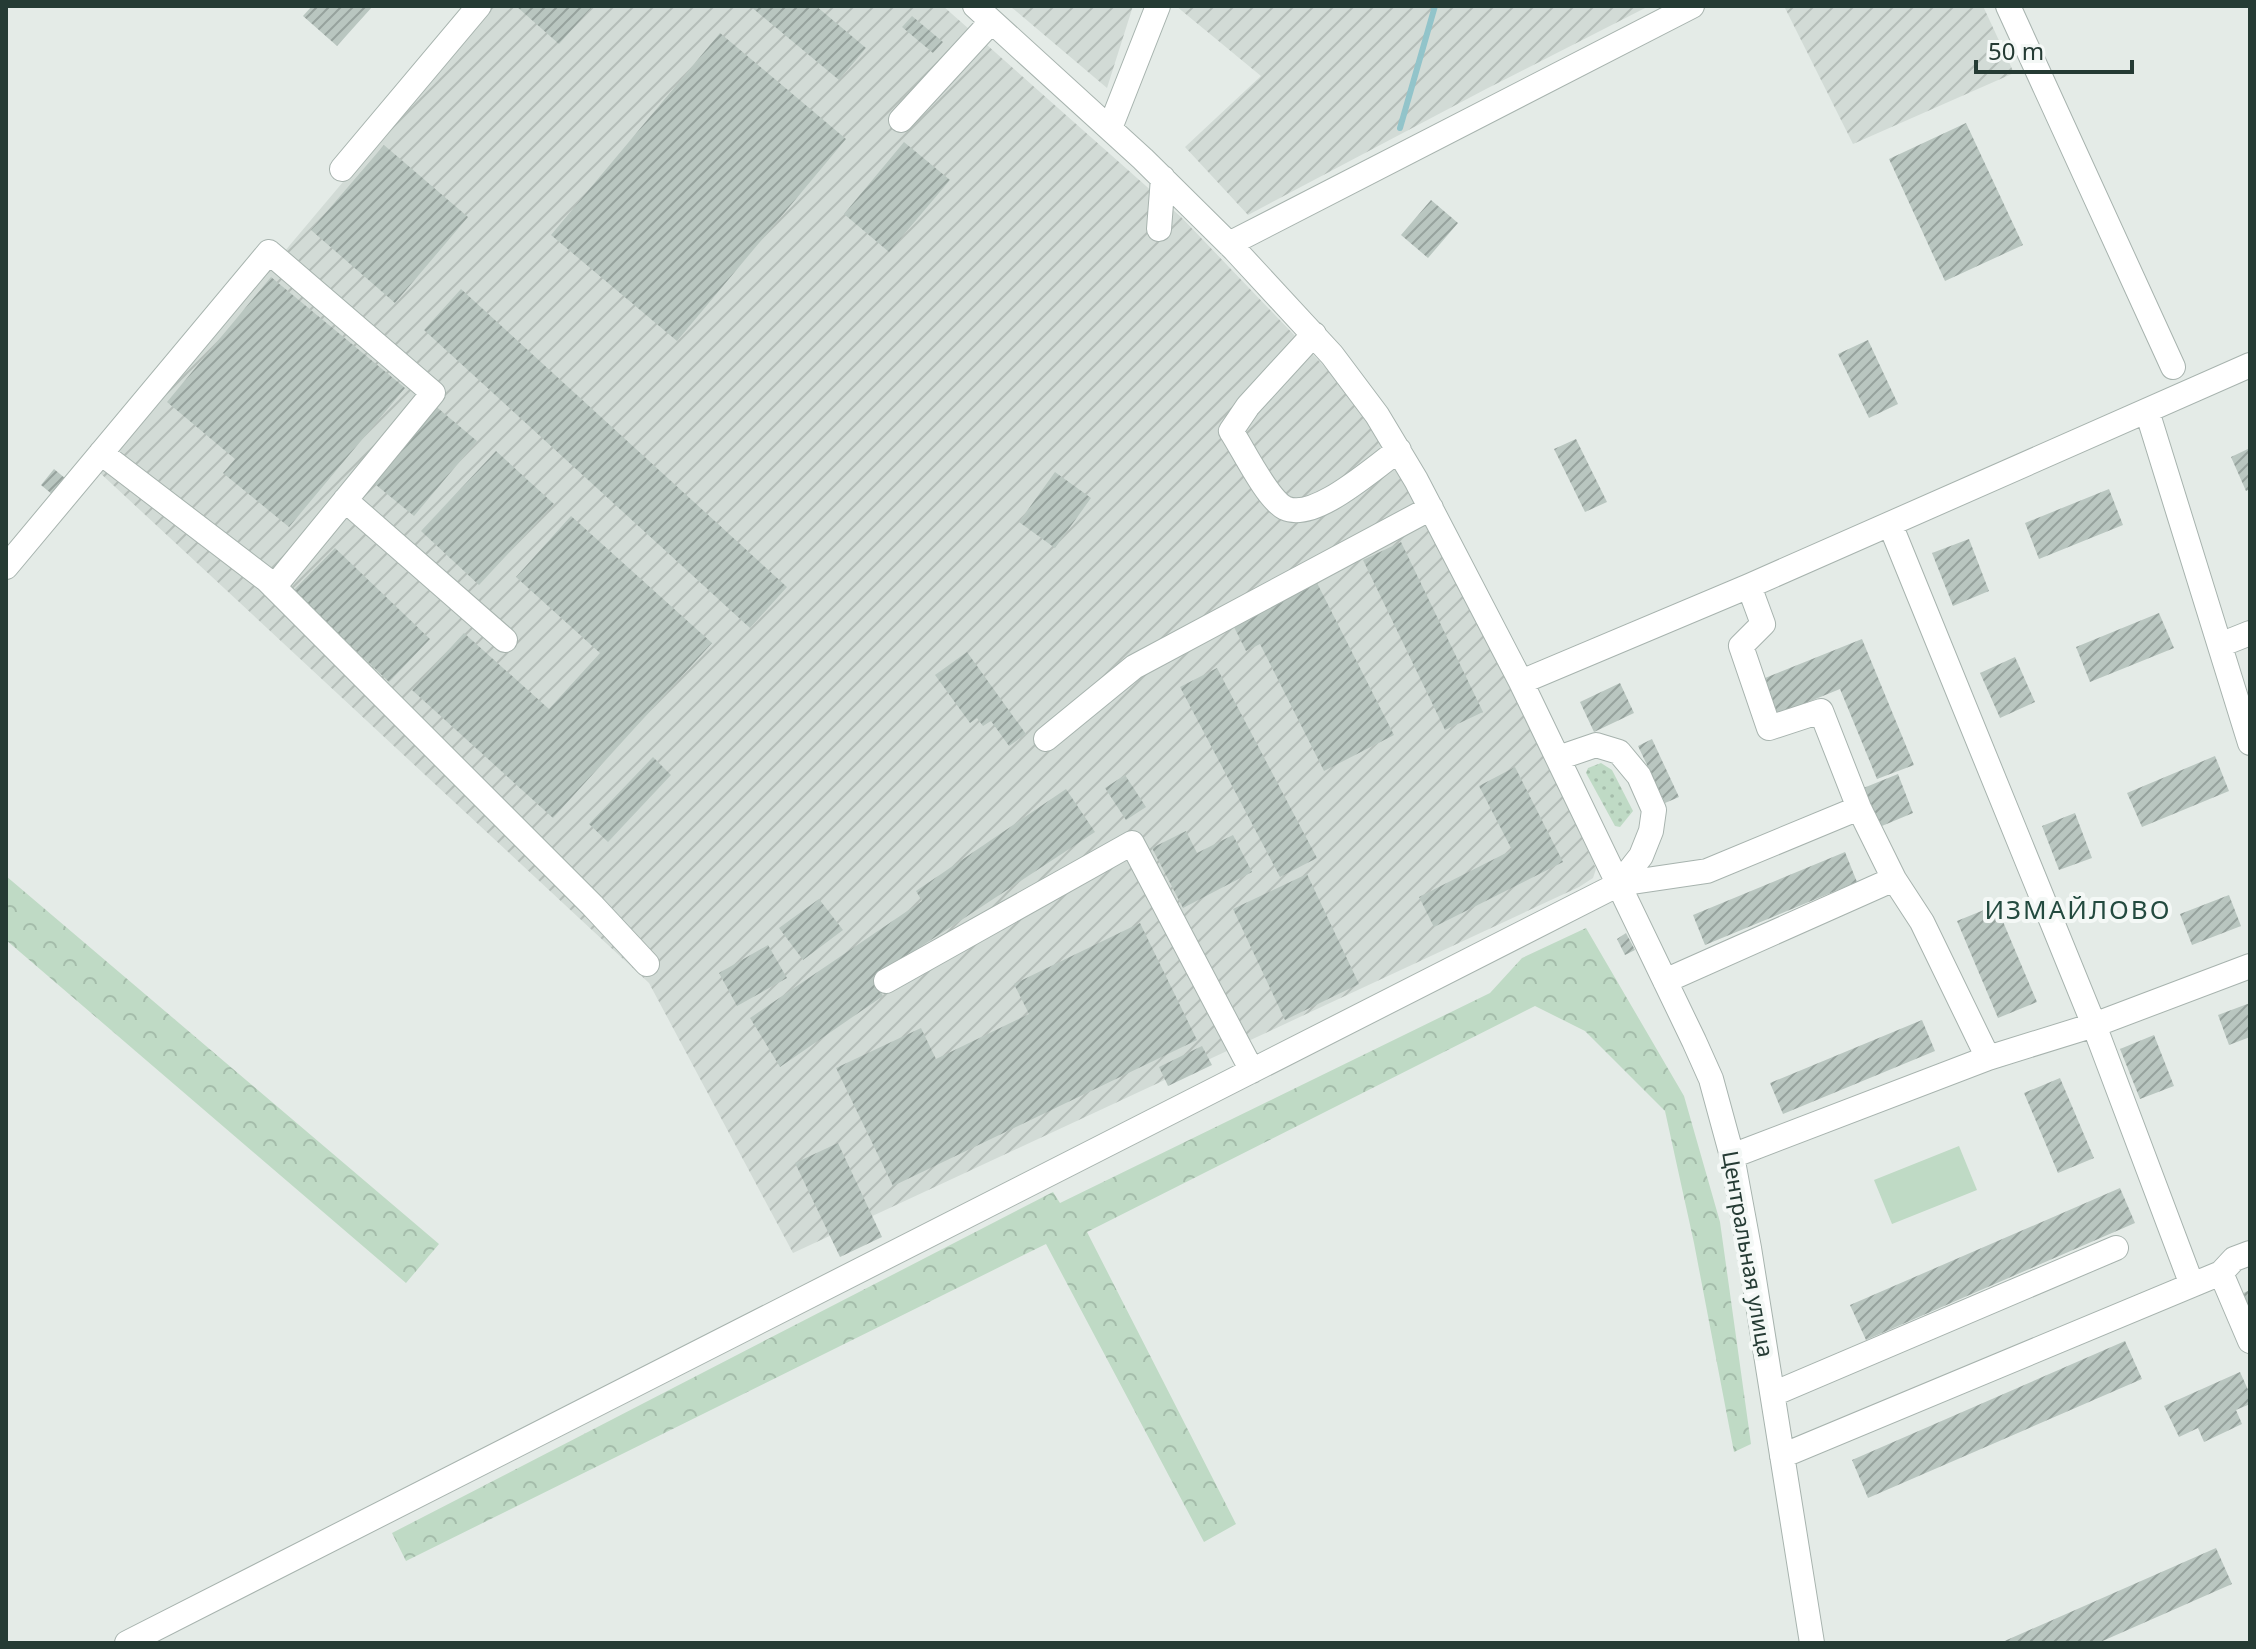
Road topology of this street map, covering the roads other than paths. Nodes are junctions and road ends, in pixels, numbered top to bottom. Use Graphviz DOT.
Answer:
graph roads {
  1 [pos="479,6"];
  2 [pos="1158,6"];
  3 [pos="1692,6"];
  4 [pos="2008,6"];
  5 [pos="983,14"];
  6 [pos="901,120"];
  7 [pos="1110,128"];
  8 [pos="342,169"];
  9 [pos="1163,178"];
  10 [pos="1159,229"];
  11 [pos="1229,244"];
  12 [pos="1314,334"];
  13 [pos="2250,365"];
  14 [pos="2173,367"];
  15 [pos="2147,411"];
  16 [pos="1399,450"];
  17 [pos="101,453"];
  18 [pos="345,500"];
  19 [pos="1431,508"];
  20 [pos="1890,524"];
  21 [pos="6,567"];
  22 [pos="1749,586"];
  23 [pos="274,587"];
  24 [pos="2250,633"];
  25 [pos="505,640"];
  26 [pos="2220,645"];
  27 [pos="1521,682"];
  28 [pos="1046,739"];
  29 [pos="2250,743"];
  30 [pos="1558,758"];
  31 [pos="1859,808"];
  32 [pos="1894,879"];
  33 [pos="1619,884"];
  34 [pos="647,964"];
  35 [pos="2250,966"];
  36 [pos="886,981"];
  37 [pos="1665,981"];
  38 [pos="2094,1025"];
  39 [pos="1988,1058"];
  40 [pos="1252,1071"];
  41 [pos="1732,1156"];
  42 [pos="2116,1248"];
  43 [pos="2250,1253"];
  44 [pos="2233,1281"];
  45 [pos="2192,1285"];
  46 [pos="2250,1341"];
  47 [pos="1773,1394"];
  48 [pos="1782,1456"];
  49 [pos="127,1643"];
  50 [pos="1812,1643"];
  1 -- 8 [label="street"];
  2 -- 7 [label="street"];
  3 -- 11 [label="street"];
  4 -- 14 [label="street"];
  5 -- 6 [label="street"];
  5 -- 7 [label="street, Центральная улица"];
  7 -- 9 [label="street, Центральная улица"];
  9 -- 10 [label="street"];
  9 -- 11 [label="street, Центральная улица"];
  11 -- 12 [label="street, Центральная улица"];
  12 -- 16 [label="street, Центральная улица"];
  12 -- 16 [label="street"];
  13 -- 15 [label="street"];
  15 -- 20 [label="street"];
  15 -- 26 [label="street"];
  16 -- 19 [label="street, Центральная улица"];
  17 -- 18 [label="street"];
  17 -- 21 [label="street"];
  17 -- 23 [label="street"];
  18 -- 23 [label="street"];
  18 -- 25 [label="street"];
  19 -- 27 [label="street, Центральная улица"];
  19 -- 28 [label="street"];
  20 -- 22 [label="street"];
  20 -- 38 [label="street"];
  22 -- 27 [label="street"];
  22 -- 31 [label="street"];
  23 -- 34 [label="street"];
  24 -- 26 [label="street"];
  26 -- 29 [label="street"];
  27 -- 30 [label="street, Центральная улица"];
  30 -- 33 [label="street, Центральная улица"];
  30 -- 33 [label="street"];
  31 -- 32 [label="street"];
  31 -- 33 [label="street"];
  32 -- 37 [label="street"];
  32 -- 39 [label="street"];
  33 -- 37 [label="street, Центральная улица"];
  33 -- 40 [label="street"];
  35 -- 38 [label="street"];
  36 -- 40 [label="street"];
  37 -- 41 [label="street, Центральная улица"];
  38 -- 39 [label="street"];
  38 -- 45 [label="street"];
  39 -- 41 [label="street"];
  40 -- 49 [label="street"];
  41 -- 47 [label="street, Центральная улица"];
  42 -- 47 [label="street"];
  43 -- 44 [label="street"];
  44 -- 45 [label="street"];
  44 -- 46 [label="street"];
  45 -- 48 [label="street"];
  47 -- 48 [label="street, Центральная улица"];
  48 -- 50 [label="street, Центральная улица"];
}
